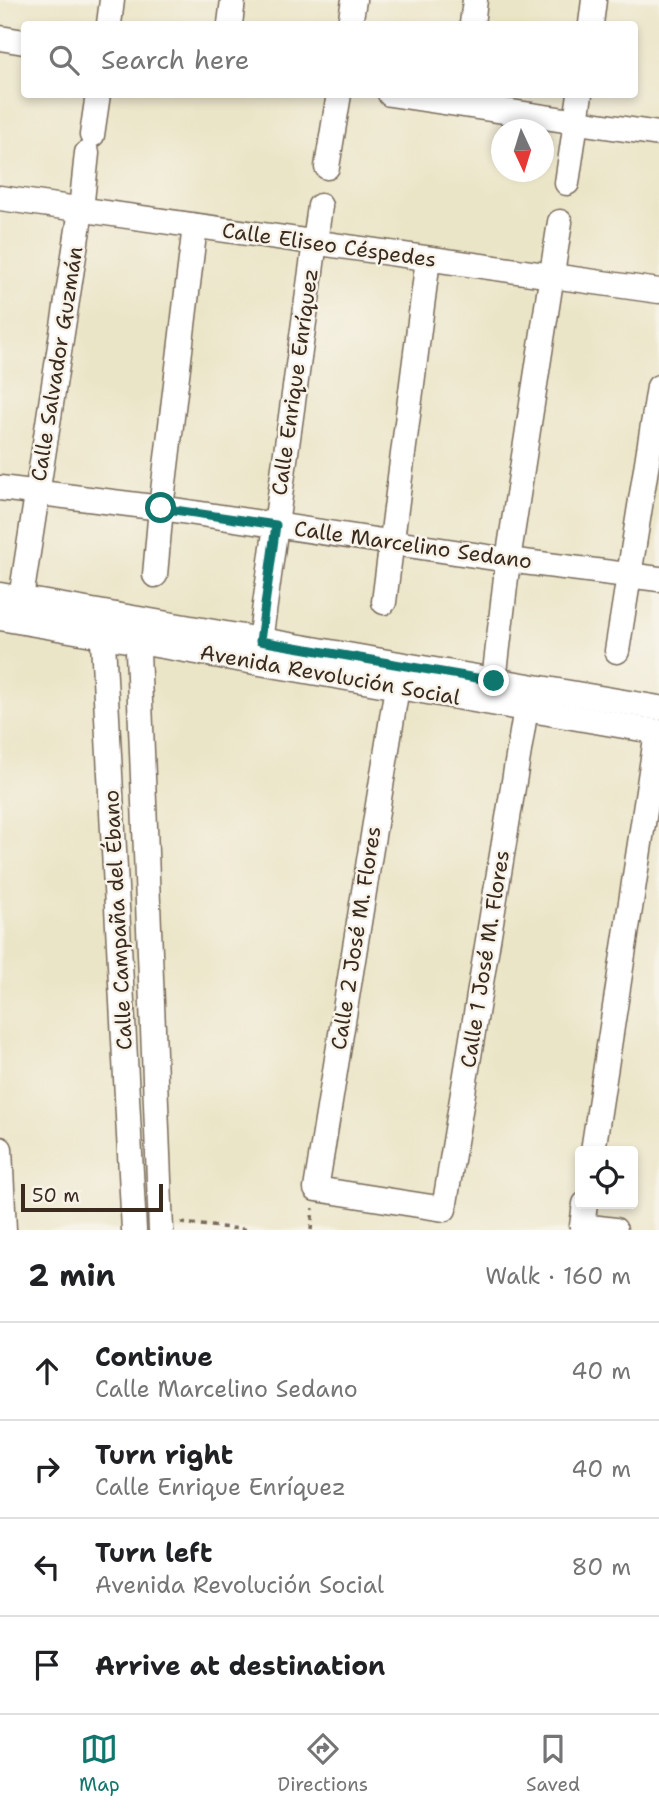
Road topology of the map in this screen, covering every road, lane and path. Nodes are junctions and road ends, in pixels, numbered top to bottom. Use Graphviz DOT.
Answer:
graph roads {
  1 [pos="113,0"];
  2 [pos="233,0"];
  3 [pos="354,0"];
  4 [pos="475,0"];
  5 [pos="594,0"];
  6 [pos="110,21"];
  7 [pos="230,21"];
  8 [pos="350,21"];
  9 [pos="472,21"];
  10 [pos="591,21"];
  11 [pos="0,38"];
  12 [pos="21,42"];
  13 [pos="97,98"];
  14 [pos="338,98"];
  15 [pos="437,98"];
  16 [pos="579,98"];
  17 [pos="461,100"];
  18 [pos="575,122"];
  19 [pos="659,134"];
  20 [pos="327,167"];
  21 [pos="567,183"];
  22 [pos="0,198"];
  23 [pos="320,206"];
  24 [pos="81,210"];
  25 [pos="560,222"];
  26 [pos="195,226"];
  27 [pos="314,242"];
  28 [pos="428,259"];
  29 [pos="552,276"];
  30 [pos="659,291"];
  31 [pos="659,387"];
  32 [pos="0,488"];
  33 [pos="38,492"];
  34 [pos="161,508"];
  35 [pos="276,525"];
  36 [pos="393,542"];
  37 [pos="508,560"];
  38 [pos="155,575"];
  39 [pos="629,575"];
  40 [pos="659,579"];
  41 [pos="11,596"];
  42 [pos="384,603"];
  43 [pos="102,611"];
  44 [pos="0,618"];
  45 [pos="137,629"];
  46 [pos="103,636"];
  47 [pos="260,641"];
  48 [pos="617,651"];
  49 [pos="106,677"];
  50 [pos="138,679"];
  51 [pos="494,681"];
  52 [pos="397,687"];
  53 [pos="526,708"];
  54 [pos="658,724"];
  55 [pos="594,1146"];
  56 [pos="0,1149"];
  57 [pos="444,1209"];
  58 [pos="584,1215"];
  59 [pos="161,1226"];
  60 [pos="4,1230"];
  61 [pos="134,1230"];
  62 [pos="252,1230"];
  63 [pos="615,1230"];
  1 -- 6 [label="street"];
  2 -- 7 [label="street"];
  3 -- 8 [label="street"];
  4 -- 9 [label="street"];
  5 -- 10 [label="street"];
  11 -- 12 [label="street"];
  13 -- 24 [label="street, Calle Salvador Guzmán"];
  14 -- 20 [label="street"];
  15 -- 17 [label="street"];
  16 -- 18 [label="street"];
  17 -- 18 [label="street"];
  18 -- 19 [label="street"];
  18 -- 21 [label="street"];
  22 -- 24 [label="street, Calle Eliseo Céspedes"];
  23 -- 27 [label="street, Calle Enrique Enríquez"];
  24 -- 26 [label="street, Calle Eliseo Céspedes"];
  24 -- 33 [label="street, Calle Salvador Guzmán"];
  25 -- 29 [label="street"];
  26 -- 27 [label="street, Calle Eliseo Céspedes"];
  26 -- 34 [label="street"];
  27 -- 28 [label="street, Calle Eliseo Céspedes"];
  27 -- 35 [label="street, Calle Enrique Enríquez"];
  28 -- 29 [label="street, Calle Eliseo Céspedes"];
  28 -- 36 [label="street"];
  29 -- 30 [label="street, Calle Eliseo Céspedes"];
  29 -- 37 [label="street"];
  31 -- 39 [label="street"];
  32 -- 33 [label="street, Calle Marcelino Sedano"];
  33 -- 34 [label="street, Calle Marcelino Sedano"];
  33 -- 41 [label="street, Calle Salvador Guzmán"];
  34 -- 35 [label="street, Calle Marcelino Sedano"];
  34 -- 38 [label="street"];
  35 -- 36 [label="street, Calle Marcelino Sedano"];
  35 -- 47 [label="street, Calle Enrique Enríquez"];
  36 -- 37 [label="street, Calle Marcelino Sedano"];
  36 -- 42 [label="street"];
  37 -- 39 [label="street, Calle Marcelino Sedano"];
  37 -- 51 [label="street"];
  39 -- 40 [label="street, Calle Marcelino Sedano"];
  39 -- 48 [label="street"];
  41 -- 43 [label="street, Avenida Revolución Social"];
  43 -- 45 [label="street, Avenida Revolución Social"];
  43 -- 46 [label="street, Calle Campaña del Ébano"];
  44 -- 46 [label="street, Avenida Revolución Social"];
  45 -- 46 [label="street, Avenida Revolución Social"];
  45 -- 47 [label="street, Avenida Revolución Social"];
  45 -- 50 [label="street, Calle Campaña del Ébano"];
  45 -- 52 [label="street, Avenida Revolución Social"];
  46 -- 49 [label="street, Calle Campaña del Ébano"];
  47 -- 51 [label="street, Avenida Revolución Social"];
  49 -- 50 [label="street"];
  49 -- 61 [label="street, Calle Campaña del Ébano"];
  50 -- 59 [label="street, Calle Campaña del Ébano"];
  51 -- 54 [label="street, Avenida Revolución Social"];
  52 -- 53 [label="street, Avenida Revolución Social"];
  52 -- 57 [label="street, Calle 2 José M. Flores"];
  53 -- 54 [label="street, Avenida Revolución Social"];
  53 -- 57 [label="street, Calle 1 José M. Flores"];
  54 -- 55 [label="street"];
  56 -- 60 [label="street"];
  58 -- 63 [label="street"];
  59 -- 62 [label="path"];
}
